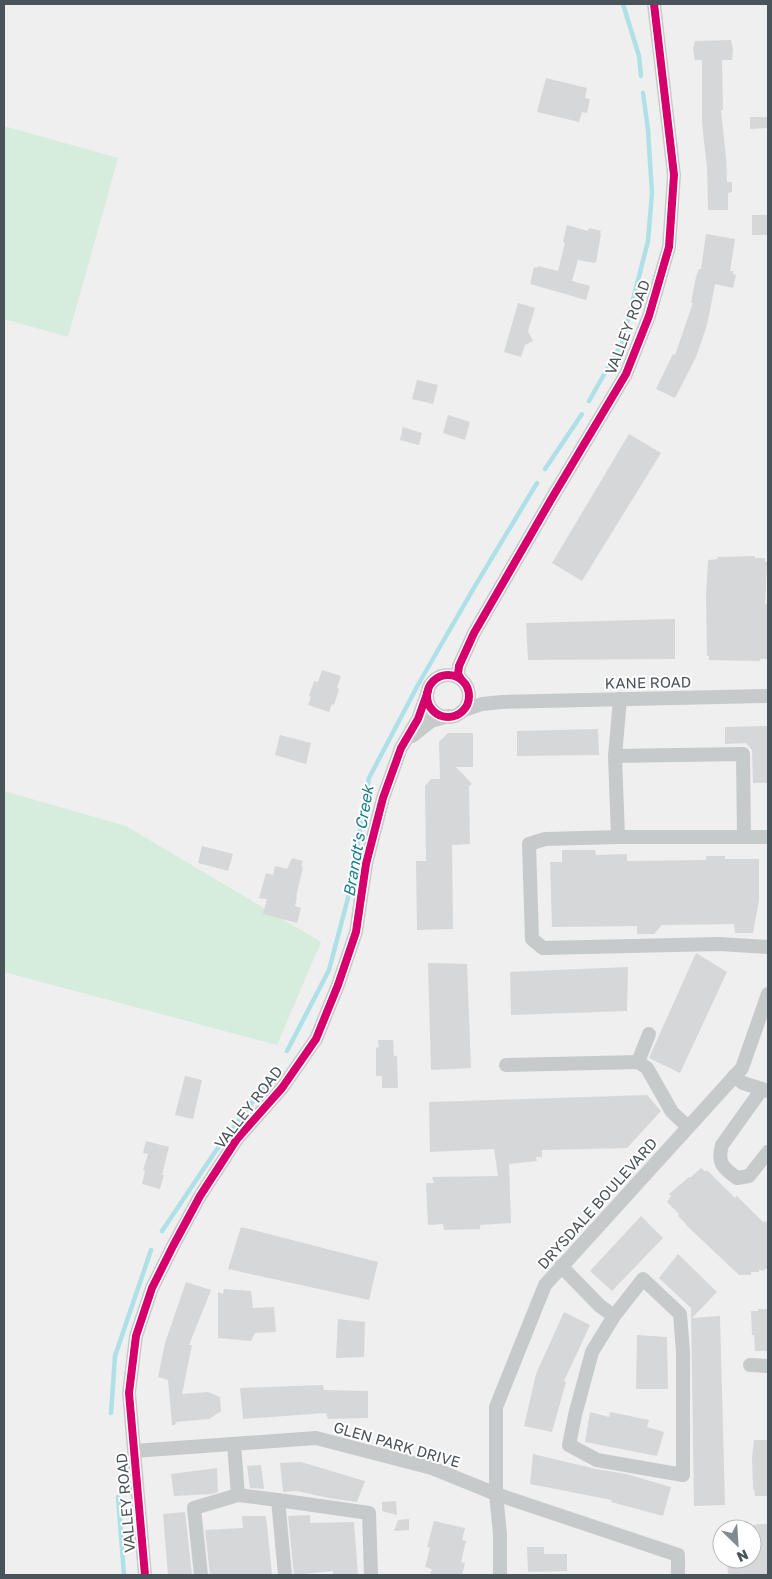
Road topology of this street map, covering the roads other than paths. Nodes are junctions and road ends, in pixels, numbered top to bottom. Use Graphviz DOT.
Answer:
graph roads {
  1 [pos="654,4"];
  2 [pos="664,4"];
  3 [pos="474,633"];
  4 [pos="463,682"];
  5 [pos="431,686"];
  6 [pos="768,696"];
  7 [pos="620,699"];
  8 [pos="529,701"];
  9 [pos="456,714"];
  10 [pos="401,748"];
  11 [pos="615,756"];
  12 [pos="618,837"];
  13 [pos="744,837"];
  14 [pos="768,837"];
  15 [pos="768,947"];
  16 [pos="768,994"];
  17 [pos="649,1034"];
  18 [pos="638,1062"];
  19 [pos="506,1065"];
  20 [pos="734,1076"];
  21 [pos="765,1090"];
  22 [pos="688,1127"];
  23 [pos="768,1152"];
  24 [pos="561,1266"];
  25 [pos="614,1316"];
  26 [pos="750,1365"];
  27 [pos="768,1366"];
  28 [pos="234,1444"];
  29 [pos="134,1451"];
  30 [pos="496,1494"];
  31 [pos="238,1495"];
  32 [pos="278,1500"];
  33 [pos="144,1575"];
  34 [pos="201,1575"];
  35 [pos="285,1575"];
  36 [pos="371,1575"];
  37 [pos="500,1575"];
  38 [pos="678,1575"];
  1 -- 2 [label="street"];
  1 -- 3 [label="street, VALLEY ROAD"];
  3 -- 4 [label="street, VALLEY ROAD"];
  3 -- 5 [label="street, VALLEY ROAD"];
  4 -- 5 [label="street"];
  4 -- 8 [label="street, KANE ROAD"];
  4 -- 9 [label="street, VALLEY ROAD"];
  5 -- 9 [label="street"];
  5 -- 10 [label="street, VALLEY ROAD"];
  6 -- 7 [label="street, KANE ROAD"];
  7 -- 8 [label="street, KANE ROAD"];
  7 -- 11 [label="street"];
  8 -- 9 [label="street, KANE ROAD"];
  9 -- 10 [label="street, VALLEY ROAD"];
  10 -- 29 [label="street, VALLEY ROAD"];
  11 -- 12 [label="street"];
  11 -- 13 [label="street"];
  12 -- 13 [label="street"];
  12 -- 15 [label="street"];
  13 -- 14 [label="street"];
  16 -- 20 [label="street, DRYSDALE BOULEVARD"];
  17 -- 18 [label="street"];
  18 -- 19 [label="street"];
  18 -- 22 [label="street"];
  20 -- 21 [label="street"];
  20 -- 22 [label="street, DRYSDALE BOULEVARD"];
  21 -- 23 [label="street"];
  22 -- 24 [label="street, DRYSDALE BOULEVARD"];
  24 -- 25 [label="street"];
  24 -- 30 [label="street, DRYSDALE BOULEVARD"];
  25 -- 25 [label="street"];
  26 -- 27 [label="street"];
  28 -- 29 [label="street, GLEN PARK DRIVE"];
  28 -- 30 [label="street, GLEN PARK DRIVE"];
  28 -- 31 [label="street"];
  29 -- 33 [label="street, VALLEY ROAD"];
  30 -- 37 [label="street, DRYSDALE BOULEVARD"];
  30 -- 38 [label="street, GLEN PARK DRIVE"];
  31 -- 32 [label="street"];
  31 -- 34 [label="street"];
  32 -- 35 [label="street"];
  32 -- 36 [label="street"];
}
